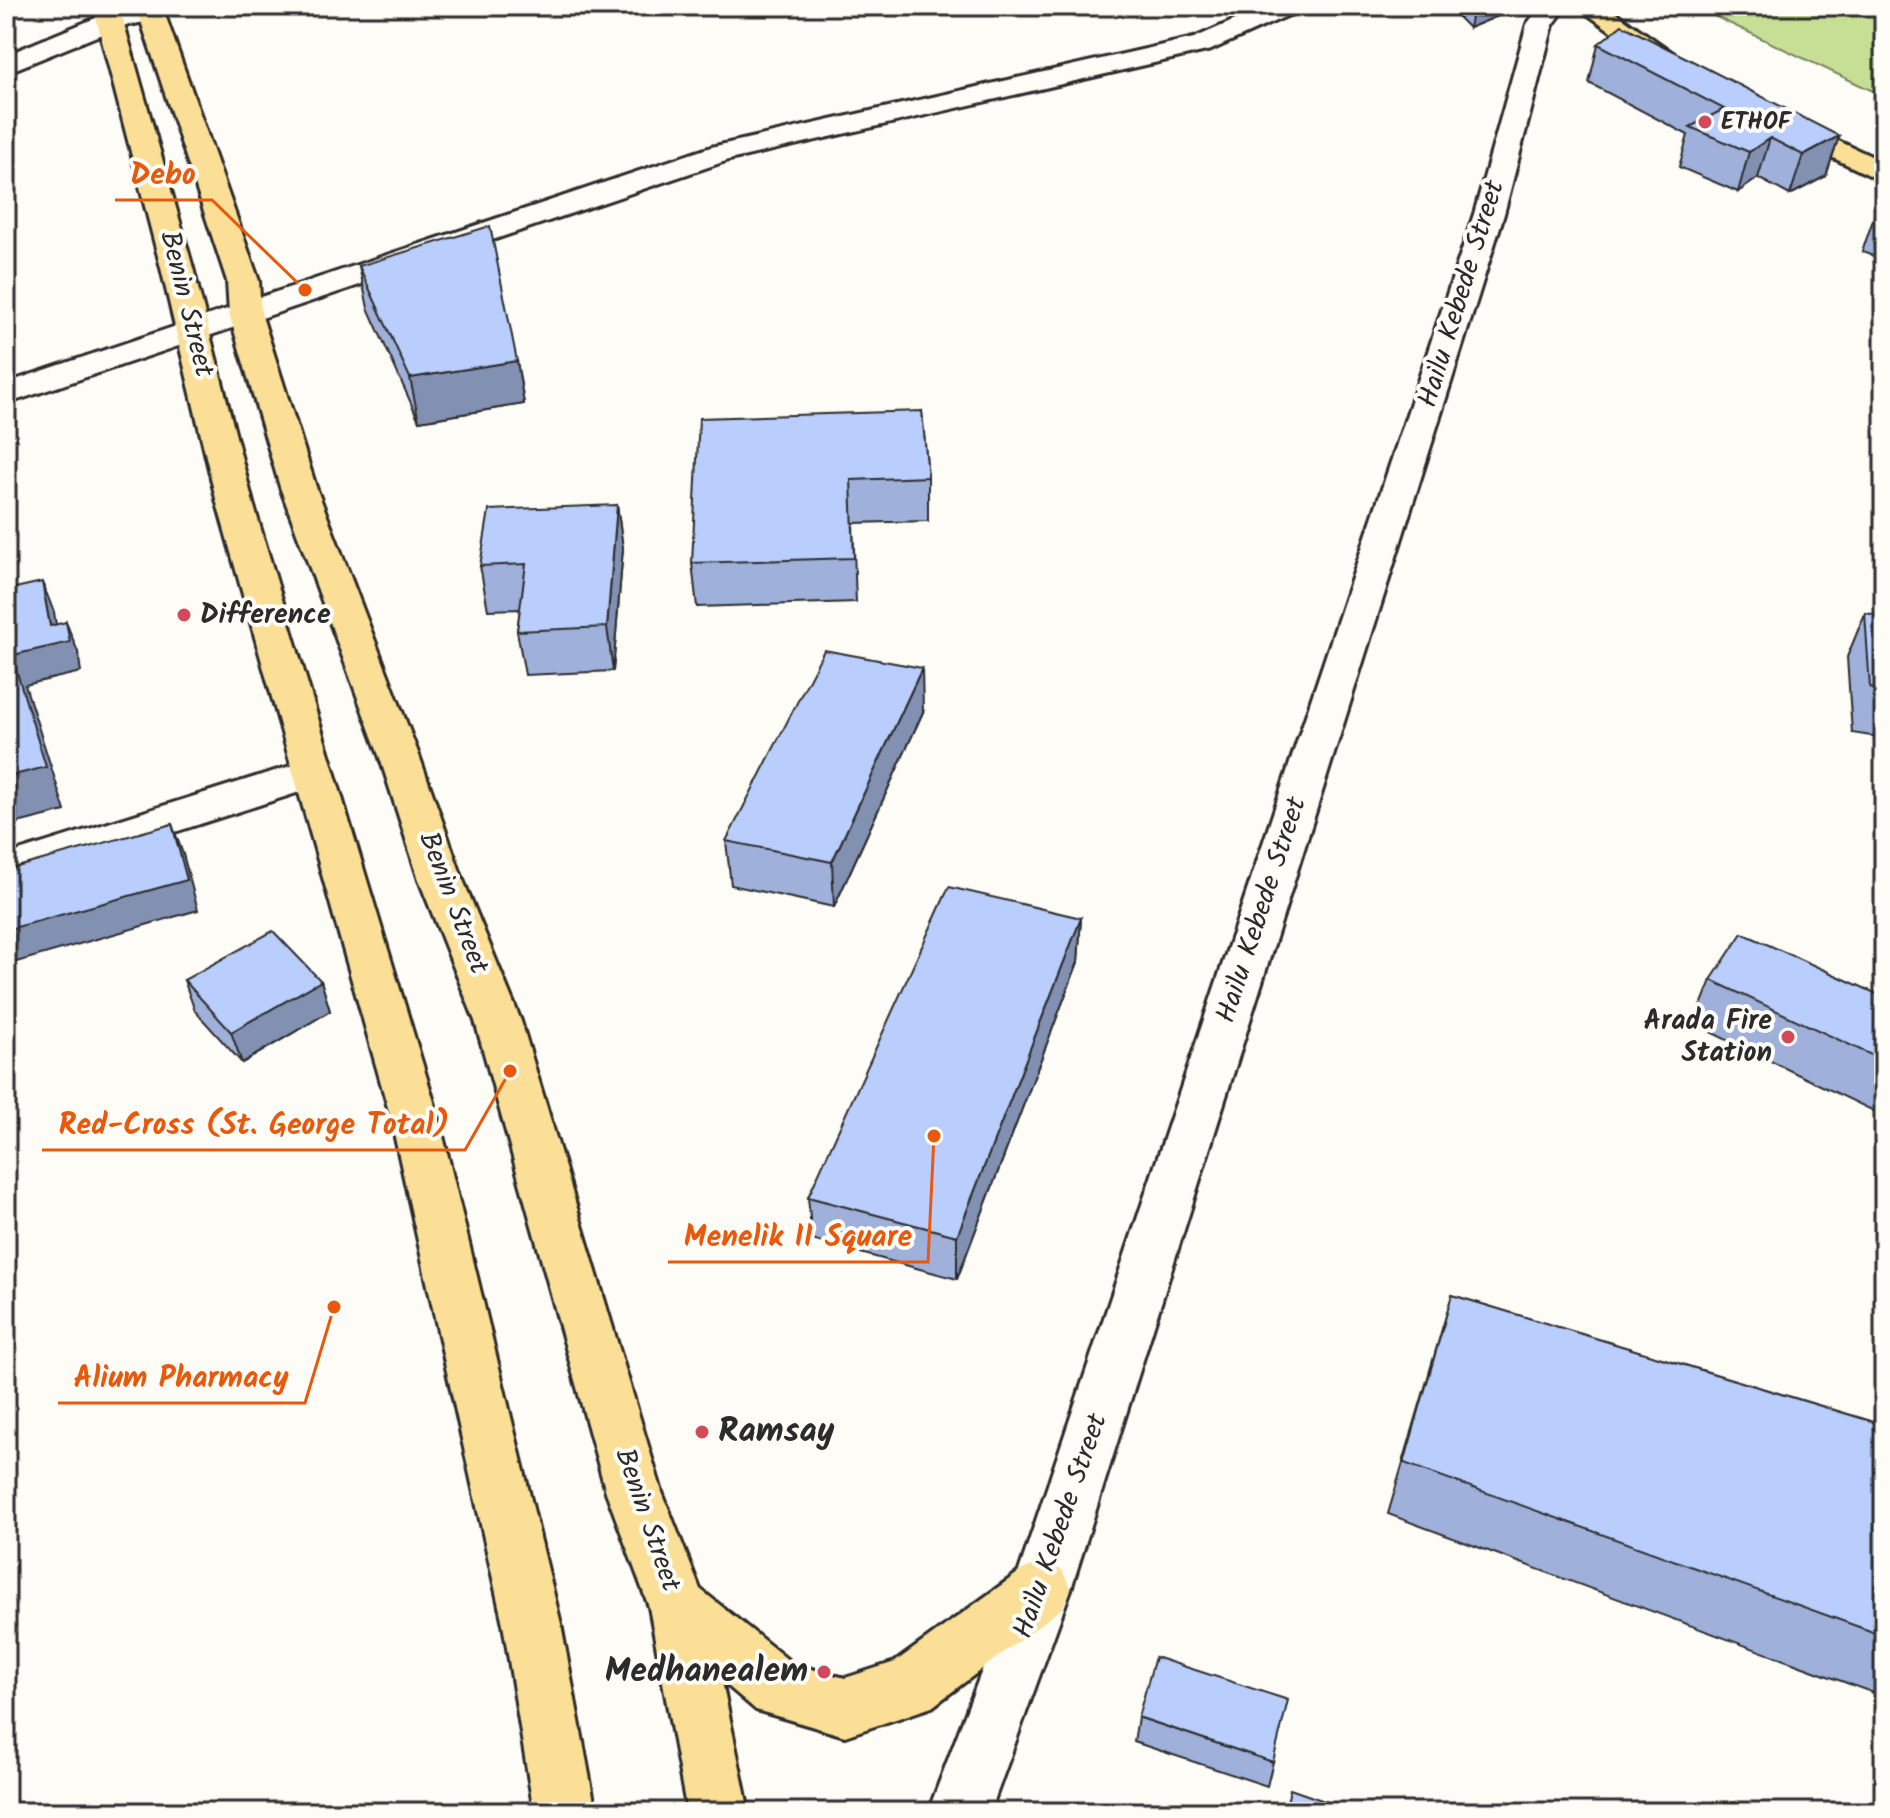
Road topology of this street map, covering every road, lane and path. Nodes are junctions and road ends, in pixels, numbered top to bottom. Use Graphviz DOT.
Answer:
graph roads {
  1 [pos="1289,6"];
  2 [pos="1554,6"];
  3 [pos="1589,6"];
  4 [pos="150,9"];
  5 [pos="109,14"];
  6 [pos="6,65"];
  7 [pos="1698,77"];
  8 [pos="1760,112"];
  9 [pos="1884,173"];
  10 [pos="245,313"];
  11 [pos="192,328"];
  12 [pos="6,394"];
  13 [pos="298,487"];
  14 [pos="235,503"];
  15 [pos="313,773"];
  16 [pos="6,871"];
  17 [pos="1042,1589"];
  18 [pos="678,1607"];
  19 [pos="565,1812"];
  20 [pos="718,1812"];
  21 [pos="959,1812"];
  1 -- 10 [label="main road"];
  2 -- 17 [label="main road, Hailu Kebede Street"];
  3 -- 7 [label="main road"];
  4 -- 5 [label="main road"];
  4 -- 10 [label="main road, Benin Street"];
  5 -- 6 [label="main road"];
  5 -- 11 [label="main road, Benin Street"];
  8 -- 9 [label="main road"];
  10 -- 11 [label="main road"];
  10 -- 13 [label="main road, Benin Street"];
  11 -- 12 [label="main road"];
  11 -- 14 [label="main road, Benin Street"];
  13 -- 14 [label="main road"];
  13 -- 18 [label="main road, Benin Street"];
  14 -- 15 [label="main road, Benin Street"];
  15 -- 16 [label="main road"];
  15 -- 19 [label="main road, Benin Street"];
  17 -- 18 [label="main road"];
  17 -- 21 [label="main road, Hailu Kebede Street"];
  18 -- 20 [label="main road, Benin Street"];
}
